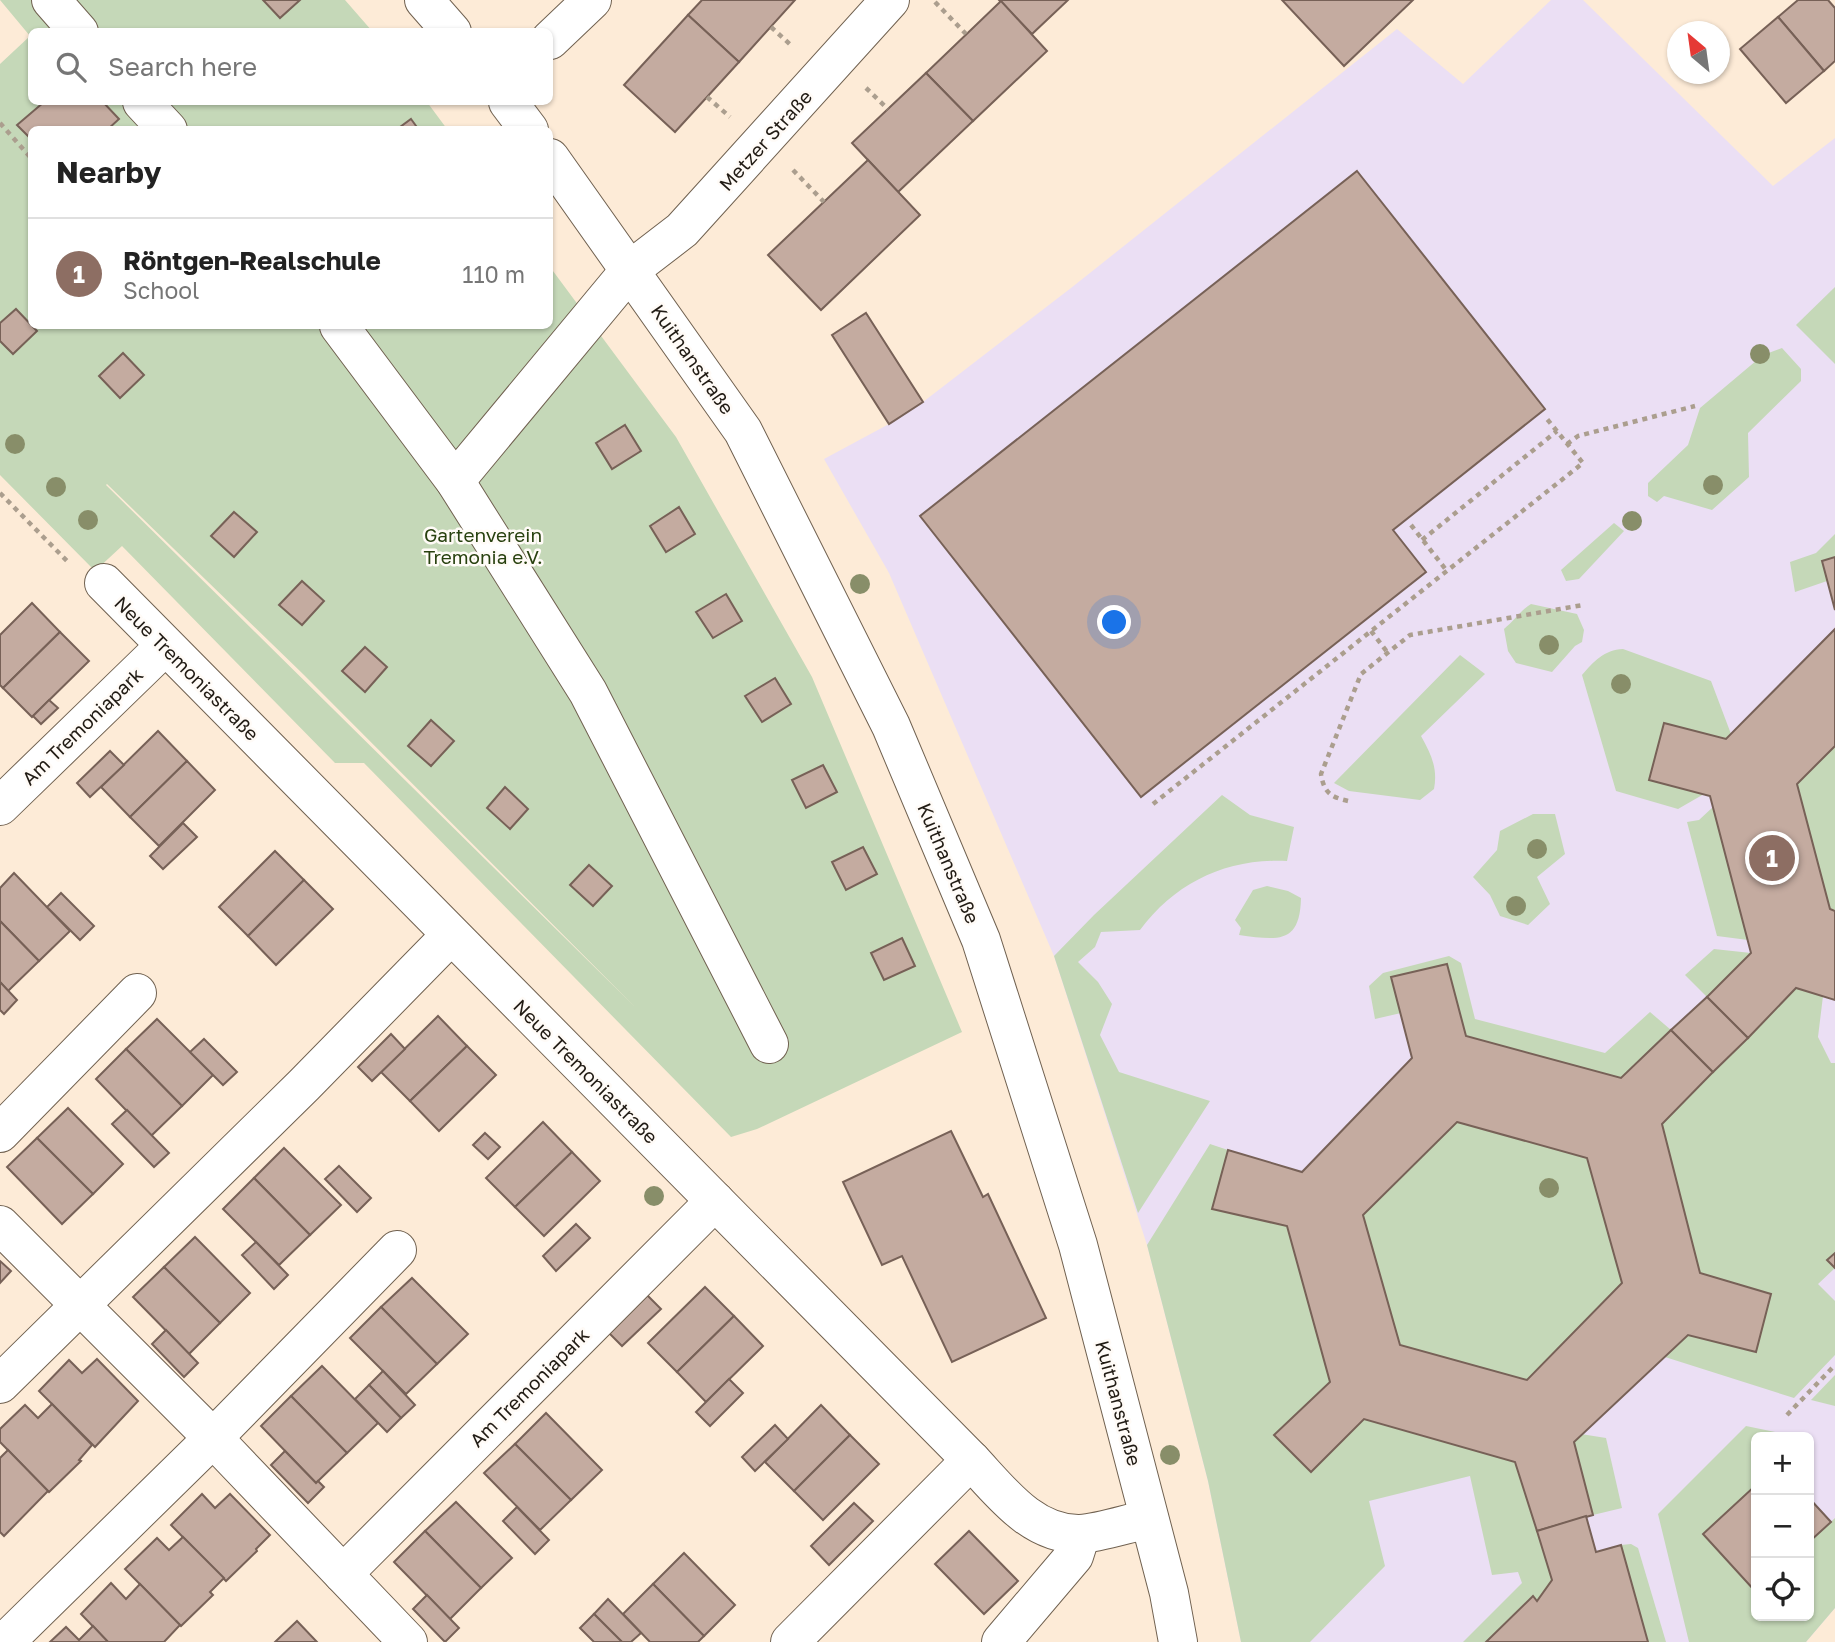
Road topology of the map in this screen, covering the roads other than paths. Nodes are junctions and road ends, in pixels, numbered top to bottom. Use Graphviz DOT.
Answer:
graph roads {
  1 [pos="51,0"];
  2 [pos="424,0"];
  3 [pos="592,0"];
  4 [pos="890,0"];
  5 [pos="76,28"];
  6 [pos="448,28"];
  7 [pos="553,37"];
  8 [pos="145,105"];
  9 [pos="510,105"];
  10 [pos="164,126"];
  11 [pos="525,126"];
  12 [pos="553,162"];
  13 [pos="630,270"];
  14 [pos="341,329"];
  15 [pos="455,481"];
  16 [pos="104,583"];
  17 [pos="165,646"];
  18 [pos="0,806"];
  19 [pos="452,935"];
  20 [pos="137,993"];
  21 [pos="769,1044"];
  22 [pos="0,1133"];
  23 [pos="715,1202"];
  24 [pos="0,1226"];
  25 [pos="397,1250"];
  26 [pos="80,1305"];
  27 [pos="0,1384"];
  28 [pos="213,1438"];
  29 [pos="971,1460"];
  30 [pos="1149,1519"];
  31 [pos="1081,1534"];
  32 [pos="343,1574"];
  33 [pos="5,1642"];
  34 [pos="408,1642"];
  35 [pos="790,1642"];
  36 [pos="1001,1642"];
  37 [pos="1178,1642"];
  1 -- 5 [label="street"];
  2 -- 6 [label="street"];
  3 -- 7 [label="street"];
  4 -- 13 [label="street, Metzer Straße"];
  8 -- 10 [label="street"];
  9 -- 11 [label="street"];
  12 -- 13 [label="street, Kuithanstraße"];
  13 -- 15 [label="street, Metzer Straße"];
  13 -- 30 [label="street, Kuithanstraße"];
  14 -- 15 [label="street"];
  15 -- 21 [label="street"];
  16 -- 17 [label="street, Neue Tremoniastraße"];
  17 -- 18 [label="street, Am Tremoniapark"];
  17 -- 19 [label="street, Neue Tremoniastraße"];
  19 -- 23 [label="street, Neue Tremoniastraße"];
  19 -- 26 [label="street"];
  20 -- 22 [label="street"];
  23 -- 29 [label="street, Neue Tremoniastraße"];
  23 -- 32 [label="street, Am Tremoniapark"];
  24 -- 26 [label="street"];
  25 -- 28 [label="street"];
  26 -- 27 [label="street"];
  26 -- 28 [label="street"];
  28 -- 32 [label="street"];
  28 -- 33 [label="street"];
  29 -- 31 [label="street, Neue Tremoniastraße"];
  29 -- 35 [label="street"];
  30 -- 31 [label="street"];
  30 -- 37 [label="street, Kuithanstraße"];
  31 -- 36 [label="street"];
  32 -- 34 [label="street"];
}
